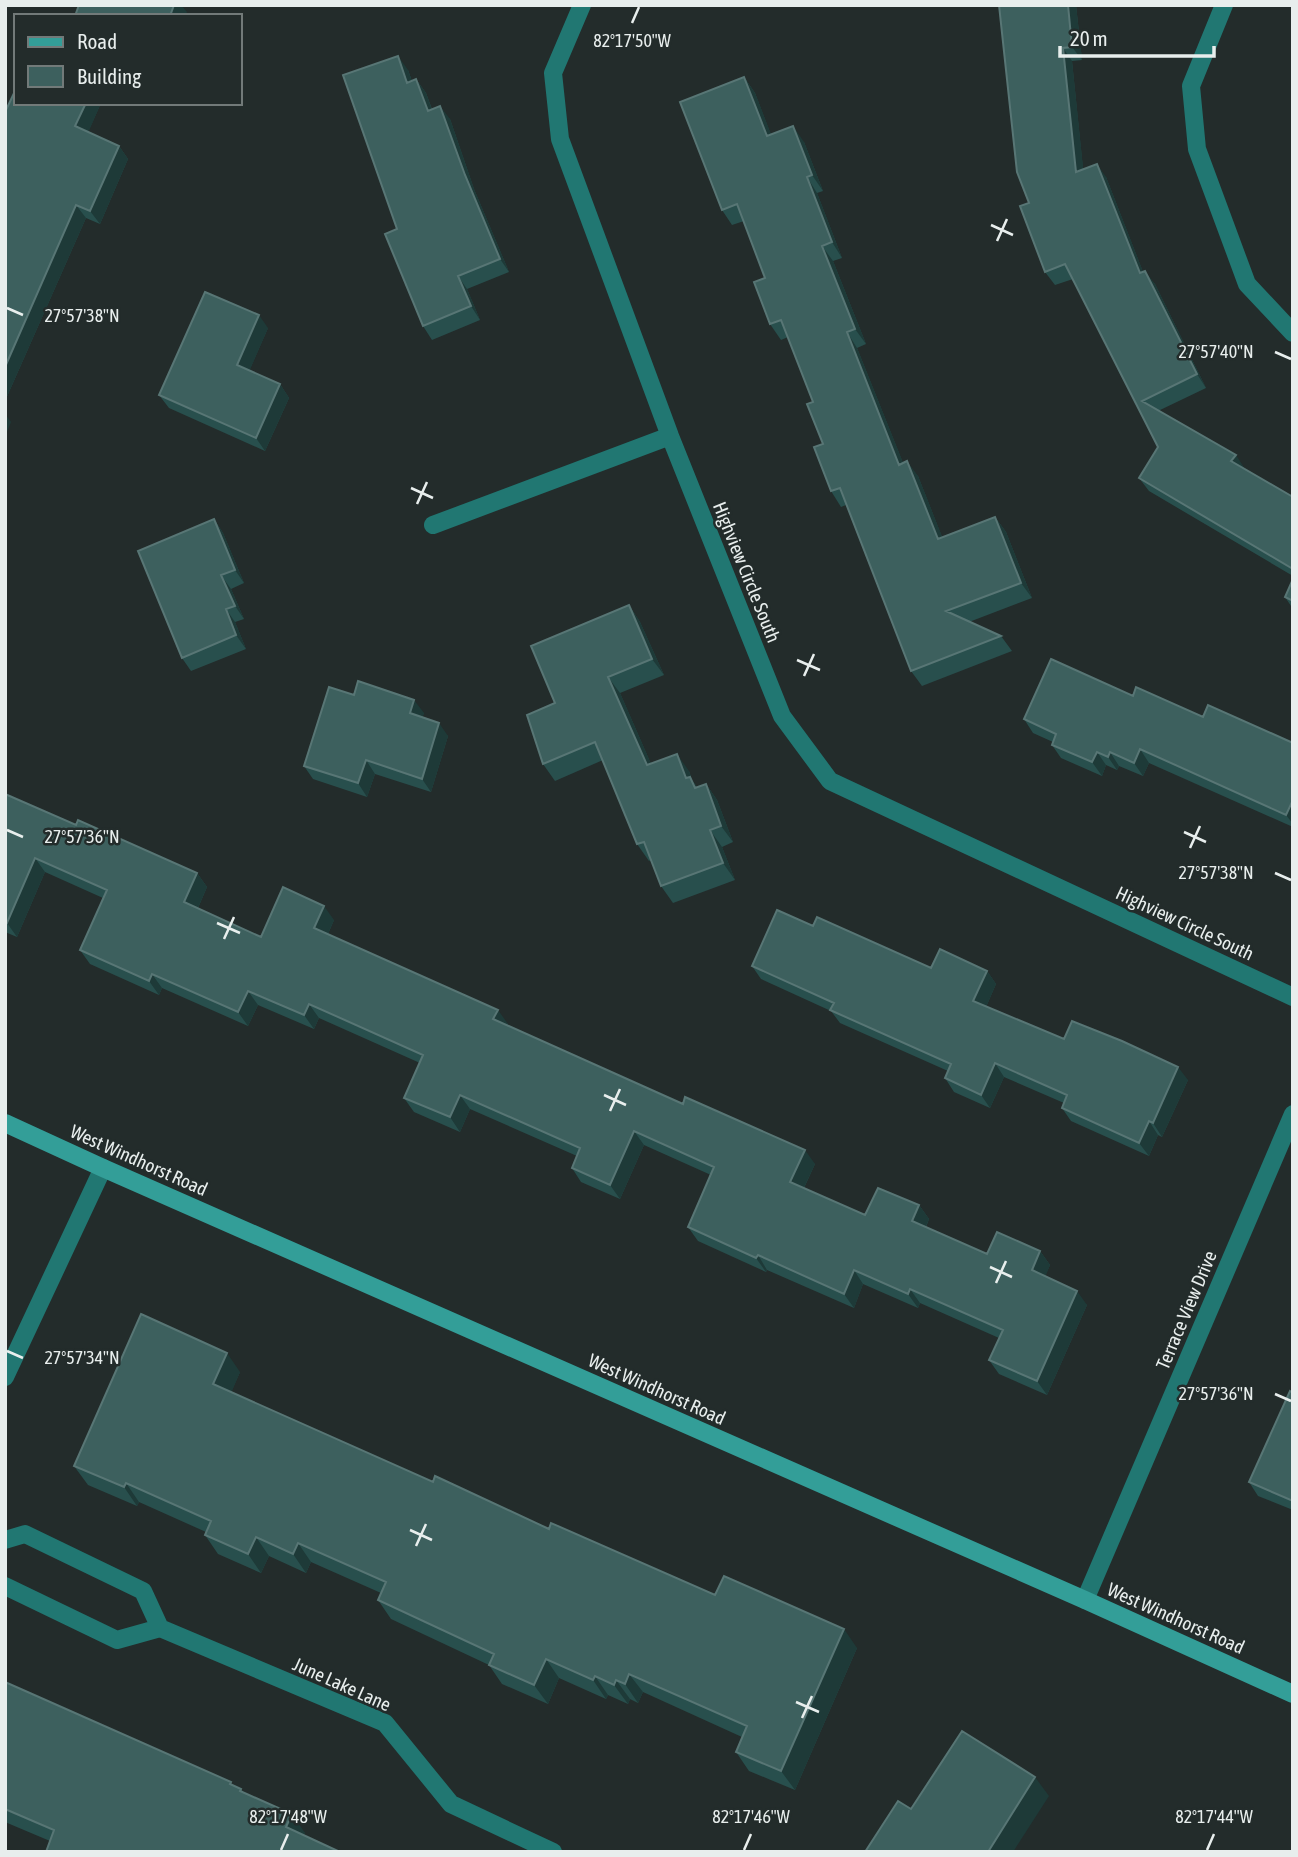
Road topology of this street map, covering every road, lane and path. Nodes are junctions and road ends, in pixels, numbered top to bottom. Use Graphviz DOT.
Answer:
graph roads {
  1 [pos="582,5"];
  2 [pos="1223,5"];
  3 [pos="1293,333"];
  4 [pos="670,436"];
  5 [pos="433,525"];
  6 [pos="1293,997"];
  7 [pos="1293,1114"];
  8 [pos="5,1123"];
  9 [pos="103,1168"];
  10 [pos="5,1377"];
  11 [pos="5,1540"];
  12 [pos="5,1586"];
  13 [pos="1085,1601"];
  14 [pos="160,1628"];
  15 [pos="1293,1694"];
  16 [pos="553,1852"];
  1 -- 4 [label="street, Highview Circle South"];
  2 -- 3 [label="street"];
  4 -- 5 [label="street"];
  4 -- 6 [label="street, Highview Circle South"];
  7 -- 13 [label="street, Terrace View Drive"];
  8 -- 9 [label="street, West Windhorst Road"];
  9 -- 10 [label="street"];
  9 -- 13 [label="street, West Windhorst Road"];
  11 -- 14 [label="street"];
  12 -- 14 [label="street"];
  13 -- 15 [label="street, West Windhorst Road"];
  14 -- 16 [label="street, June Lake Lane"];
}
